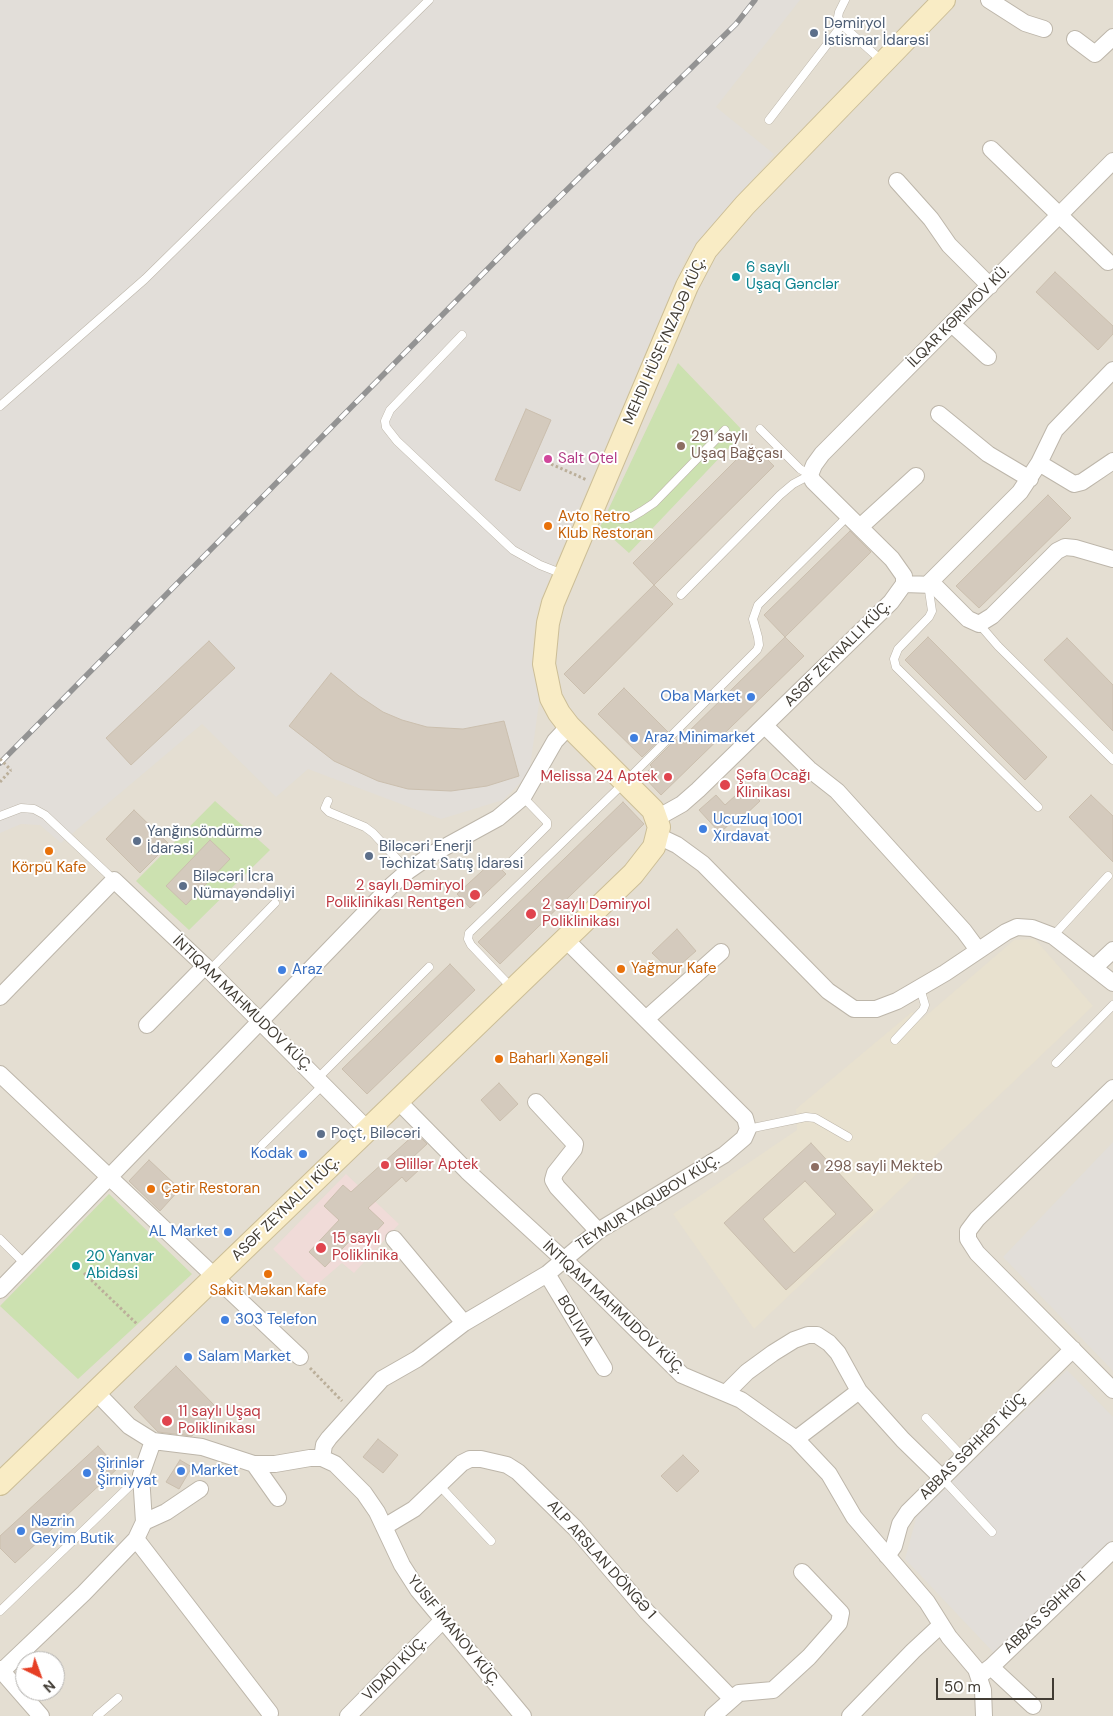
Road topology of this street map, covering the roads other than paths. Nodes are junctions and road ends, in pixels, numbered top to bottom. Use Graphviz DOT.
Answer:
graph roads {
  1 [pos="429,0"];
  2 [pos="845,0"];
  3 [pos="944,0"];
  4 [pos="989,0"];
  5 [pos="842,25"];
  6 [pos="1044,30"];
  7 [pos="1113,37"];
  8 [pos="1075,39"];
  9 [pos="884,62"];
  10 [pos="768,120"];
  11 [pos="991,148"];
  12 [pos="1113,161"];
  13 [pos="897,181"];
  14 [pos="1061,216"];
  15 [pos="1108,262"];
  16 [pos="990,286"];
  17 [pos="952,324"];
  18 [pos="462,335"];
  19 [pos="988,357"];
  20 [pos="1113,370"];
  21 [pos="0,406"];
  22 [pos="939,414"];
  23 [pos="760,429"];
  24 [pos="724,430"];
  25 [pos="1113,460"];
  26 [pos="1039,463"];
  27 [pos="810,475"];
  28 [pos="916,476"];
  29 [pos="1030,479"];
  30 [pos="591,511"];
  31 [pos="854,522"];
  32 [pos="1113,559"];
  33 [pos="564,575"];
  34 [pos="904,584"];
  35 [pos="928,584"];
  36 [pos="681,595"];
  37 [pos="979,624"];
  38 [pos="569,726"];
  39 [pos="765,726"];
  40 [pos="1113,760"];
  41 [pos="626,781"];
  42 [pos="523,797"];
  43 [pos="328,801"];
  44 [pos="1038,807"];
  45 [pos="0,816"];
  46 [pos="658,827"];
  47 [pos="512,861"];
  48 [pos="408,871"];
  49 [pos="1108,876"];
  50 [pos="114,880"];
  51 [pos="275,903"];
  52 [pos="1053,936"];
  53 [pos="565,939"];
  54 [pos="978,950"];
  55 [pos="1113,950"];
  56 [pos="721,952"];
  57 [pos="429,967"];
  58 [pos="208,968"];
  59 [pos="1095,968"];
  60 [pos="1113,983"];
  61 [pos="920,988"];
  62 [pos="513,990"];
  63 [pos="0,998"];
  64 [pos="1113,1005"];
  65 [pos="646,1020"];
  66 [pos="260,1021"];
  67 [pos="147,1025"];
  68 [pos="895,1040"];
  69 [pos="1056,1063"];
  70 [pos="0,1074"];
  71 [pos="321,1081"];
  72 [pos="1113,1088"];
  73 [pos="398,1101"];
  74 [pos="536,1102"];
  75 [pos="748,1129"];
  76 [pos="368,1130"];
  77 [pos="848,1137"];
  78 [pos="262,1145"];
  79 [pos="109,1178"];
  80 [pos="598,1231"];
  81 [pos="0,1239"];
  82 [pos="394,1239"];
  83 [pos="562,1260"];
  84 [pos="25,1264"];
  85 [pos="547,1274"];
  86 [pos="215,1278"];
  87 [pos="0,1290"];
  88 [pos="464,1323"];
  89 [pos="1073,1348"];
  90 [pos="300,1357"];
  91 [pos="604,1368"];
  92 [pos="1113,1390"];
  93 [pos="96,1392"];
  94 [pos="727,1392"];
  95 [pos="859,1392"];
  96 [pos="926,1418"];
  97 [pos="796,1439"];
  98 [pos="153,1441"];
  99 [pos="962,1456"];
  100 [pos="322,1458"];
  101 [pos="254,1464"];
  102 [pos="142,1475"];
  103 [pos="941,1477"];
  104 [pos="0,1484"];
  105 [pos="438,1485"];
  106 [pos="200,1489"];
  107 [pos="278,1498"];
  108 [pos="144,1522"];
  109 [pos="384,1527"];
  110 [pos="992,1532"];
  111 [pos="136,1539"];
  112 [pos="491,1541"];
  113 [pos="887,1556"];
  114 [pos="1110,1559"];
  115 [pos="802,1572"];
  116 [pos="0,1611"];
  117 [pos="442,1622"];
  118 [pos="941,1625"];
  119 [pos="1,1671"];
  120 [pos="985,1671"];
  121 [pos="118,1698"];
  122 [pos="1033,1706"];
  123 [pos="724,1709"];
  124 [pos="270,1713"];
  125 [pos="515,1713"];
  126 [pos="41,1716"];
  127 [pos="97,1716"];
  128 [pos="348,1716"];
  129 [pos="850,1716"];
  130 [pos="984,1716"];
  1 -- 21 [label="lane"];
  2 -- 5 [label="lane"];
  3 -- 9 [label="main road, MEHDI HÜSEYNZADƏ KÜÇ."];
  4 -- 6 [label="street"];
  5 -- 9 [label="lane"];
  5 -- 10 [label="lane"];
  7 -- 8 [label="street"];
  9 -- 30 [label="main road, MEHDI HÜSEYNZADƏ KÜÇ."];
  11 -- 14 [label="street"];
  12 -- 14 [label="street, İLQAR KƏRIMOV KÜ."];
  13 -- 16 [label="street"];
  14 -- 15 [label="street"];
  14 -- 16 [label="street, İLQAR KƏRIMOV KÜ."];
  16 -- 17 [label="street, İLQAR KƏRIMOV KÜ."];
  17 -- 19 [label="street"];
  17 -- 27 [label="street, İLQAR KƏRIMOV KÜ."];
  18 -- 33 [label="lane"];
  20 -- 26 [label="street"];
  22 -- 29 [label="street"];
  23 -- 27 [label="lane"];
  24 -- 30 [label="lane"];
  25 -- 26 [label="street"];
  26 -- 29 [label="street"];
  27 -- 31 [label="street"];
  27 -- 36 [label="lane"];
  28 -- 31 [label="street"];
  29 -- 35 [label="street"];
  30 -- 33 [label="main road, MEHDI HÜSEYNZADƏ KÜÇ."];
  31 -- 34 [label="street"];
  31 -- 41 [label="lane"];
  32 -- 37 [label="street"];
  33 -- 38 [label="main road, MEHDI HÜSEYNZADƏ KÜÇ."];
  34 -- 35 [label="street"];
  34 -- 39 [label="street"];
  35 -- 37 [label="street"];
  35 -- 44 [label="lane"];
  37 -- 40 [label="lane"];
  38 -- 41 [label="main road, MEHDI HÜSEYNZADƏ KÜÇ."];
  38 -- 42 [label="street"];
  39 -- 46 [label="street"];
  39 -- 54 [label="street"];
  41 -- 46 [label="main road, MEHDI HÜSEYNZADƏ KÜÇ."];
  41 -- 62 [label="lane"];
  42 -- 47 [label="lane"];
  42 -- 48 [label="street"];
  43 -- 48 [label="lane"];
  45 -- 50 [label="lane"];
  46 -- 53 [label="main road"];
  46 -- 61 [label="street"];
  48 -- 66 [label="street"];
  49 -- 52 [label="lane"];
  50 -- 58 [label="street, İNTIQAM MAHMUDOV KÜÇ."];
  50 -- 63 [label="street"];
  51 -- 58 [label="lane"];
  52 -- 54 [label="street"];
  52 -- 59 [label="street"];
  53 -- 62 [label="main road"];
  53 -- 65 [label="street"];
  54 -- 61 [label="street"];
  55 -- 59 [label="street"];
  56 -- 65 [label="street"];
  57 -- 71 [label="lane"];
  58 -- 66 [label="street, İNTIQAM MAHMUDOV KÜÇ."];
  58 -- 67 [label="street"];
  59 -- 60 [label="street"];
  61 -- 68 [label="lane"];
  62 -- 73 [label="main road"];
  64 -- 69 [label="lane"];
  65 -- 75 [label="street"];
  66 -- 71 [label="street, İNTIQAM MAHMUDOV KÜÇ."];
  66 -- 79 [label="street"];
  70 -- 79 [label="street"];
  71 -- 76 [label="street, İNTIQAM MAHMUDOV KÜÇ."];
  71 -- 78 [label="lane"];
  72 -- 89 [label="street"];
  73 -- 76 [label="main road"];
  73 -- 83 [label="street, İNTIQAM MAHMUDOV KÜÇ."];
  74 -- 80 [label="street"];
  75 -- 77 [label="lane"];
  75 -- 80 [label="street, TEYMUR YAQUBOV KÜÇ."];
  76 -- 86 [label="main road"];
  79 -- 84 [label="street"];
  79 -- 86 [label="street"];
  80 -- 83 [label="street, TEYMUR YAQUBOV KÜÇ."];
  81 -- 84 [label="lane"];
  82 -- 88 [label="street"];
  83 -- 85 [label="street, TEYMUR YAQUBOV KÜÇ."];
  83 -- 94 [label="street, İNTIQAM MAHMUDOV KÜÇ."];
  84 -- 87 [label="street"];
  85 -- 88 [label="street, TEYMUR YAQUBOV KÜÇ."];
  85 -- 91 [label="street, BOLIVIA"];
  86 -- 90 [label="street"];
  86 -- 93 [label="main road"];
  88 -- 100 [label="street, TEYMUR YAQUBOV KÜÇ."];
  89 -- 92 [label="street"];
  89 -- 99 [label="street, ABBAS SƏHHƏT KÜÇ"];
  93 -- 98 [label="street"];
  93 -- 104 [label="main road"];
  94 -- 95 [label="street"];
  94 -- 97 [label="street, İNTIQAM MAHMUDOV KÜÇ."];
  95 -- 97 [label="street"];
  95 -- 103 [label="street"];
  96 -- 99 [label="lane"];
  97 -- 113 [label="street, İNTIQAM MAHMUDOV KÜÇ."];
  98 -- 101 [label="street"];
  98 -- 102 [label="street"];
  99 -- 103 [label="street, ABBAS SƏHHƏT KÜÇ"];
  100 -- 101 [label="street"];
  100 -- 109 [label="street, YUSIF İMANOV KÜÇ."];
  101 -- 107 [label="street"];
  102 -- 108 [label="street"];
  102 -- 116 [label="lane"];
  103 -- 110 [label="lane"];
  103 -- 113 [label="street, ABBAS SƏHHƏT KÜÇ"];
  105 -- 109 [label="street, ALP ARSLAN DÖNGƏ 1"];
  105 -- 112 [label="lane"];
  105 -- 123 [label="street, ALP ARSLAN DÖNGƏ 1"];
  106 -- 108 [label="street"];
  108 -- 111 [label="street"];
  109 -- 117 [label="street, YUSIF İMANOV KÜÇ."];
  111 -- 119 [label="street"];
  111 -- 124 [label="street"];
  113 -- 118 [label="street, İNTIQAM MAHMUDOV KÜÇ."];
  114 -- 120 [label="street, ABBAS SƏHHƏT"];
  115 -- 123 [label="street"];
  117 -- 125 [label="street, YUSIF İMANOV KÜÇ."];
  117 -- 128 [label="street, VIDADI KÜÇ."];
  118 -- 120 [label="street, İNTIQAM MAHMUDOV KÜÇ."];
  118 -- 129 [label="street"];
  119 -- 126 [label="street"];
  120 -- 122 [label="street"];
  120 -- 130 [label="street, İNTIQAM MAHMUDOV KÜÇ."];
  121 -- 127 [label="lane"];
}
